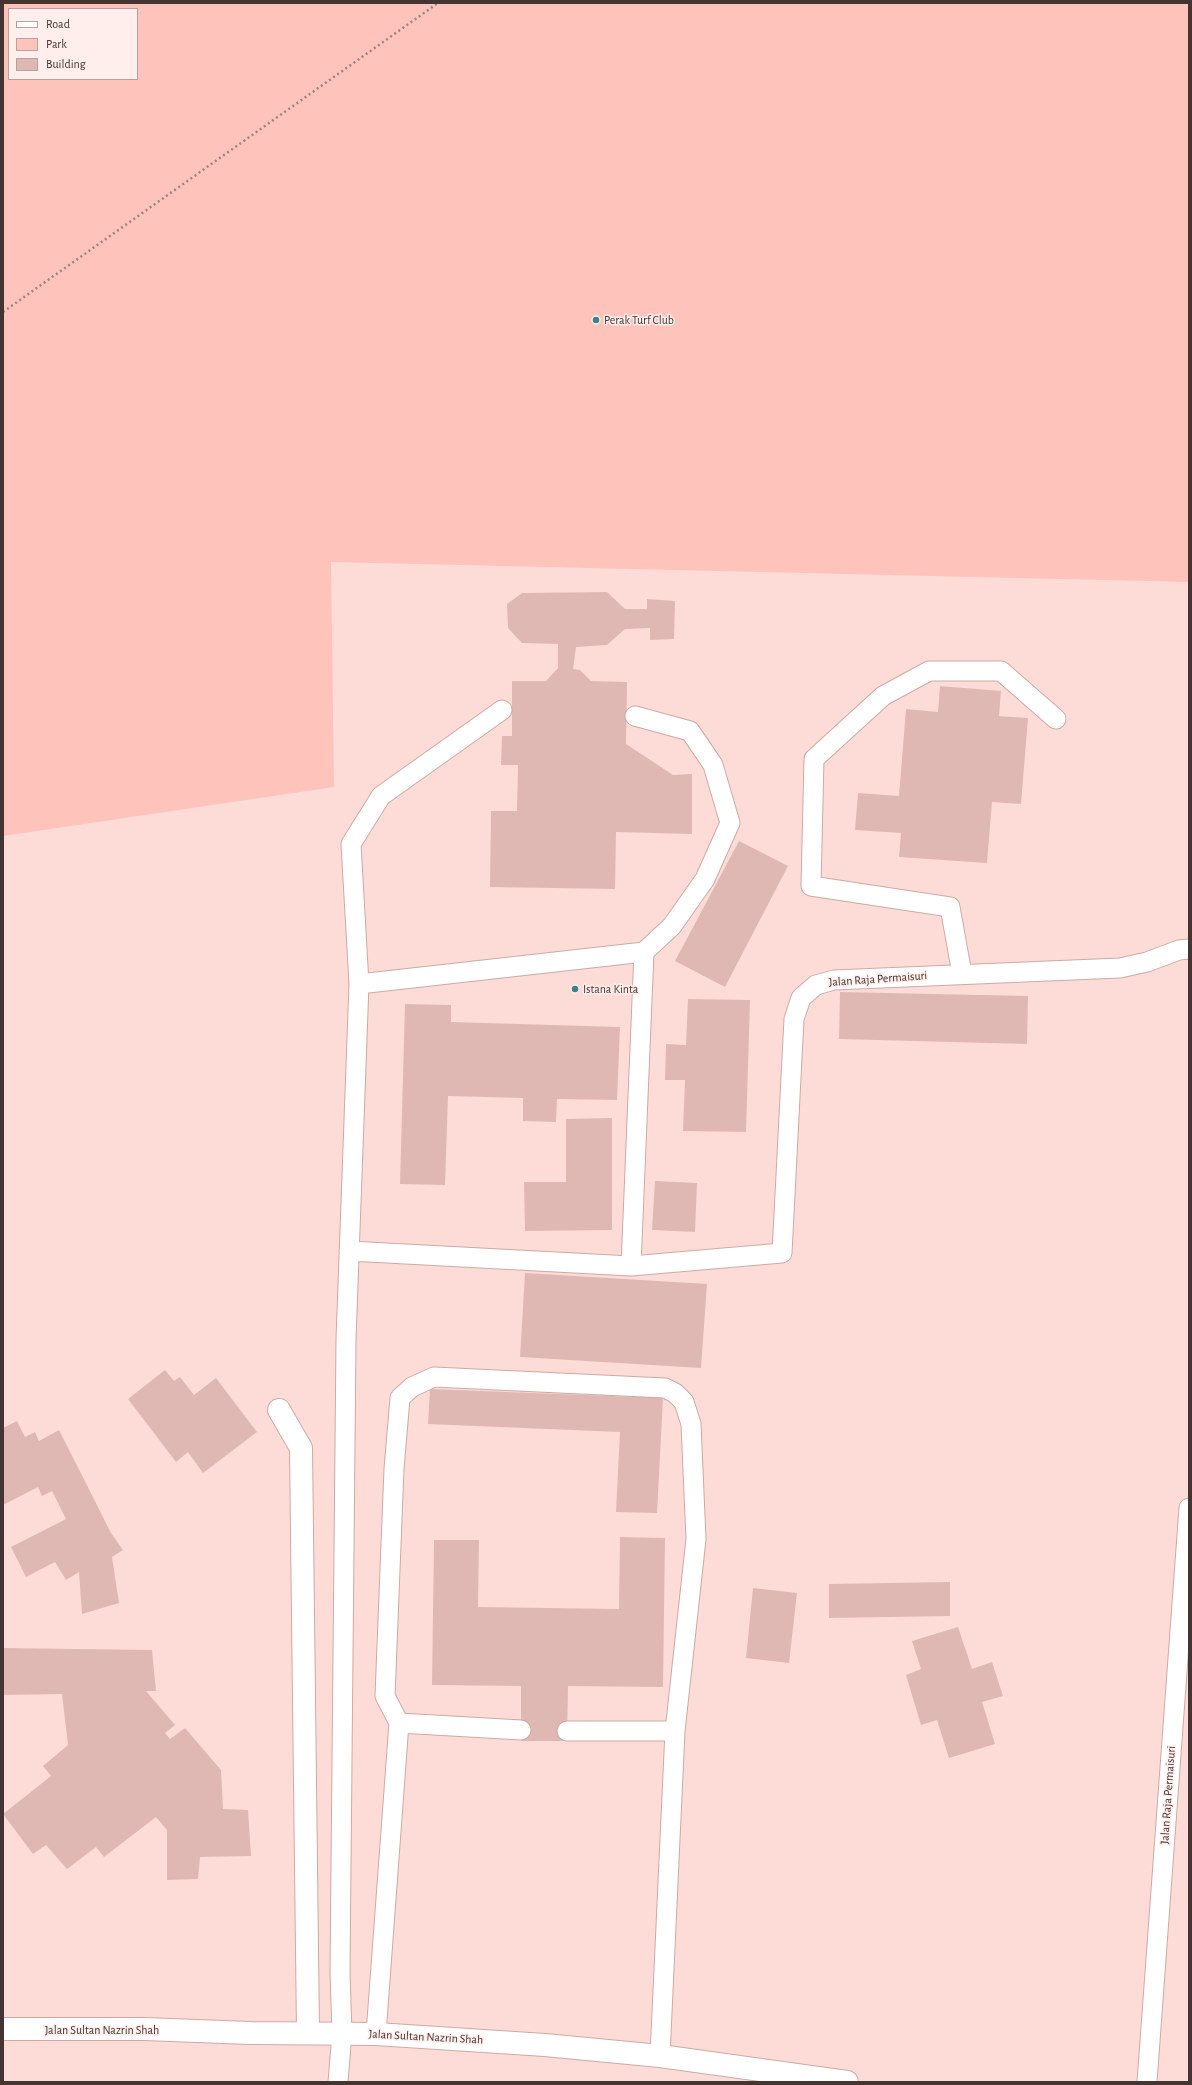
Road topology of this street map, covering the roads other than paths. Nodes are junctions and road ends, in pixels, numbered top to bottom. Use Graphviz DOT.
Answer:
graph roads {
  1 [pos="502,710"];
  2 [pos="635,716"];
  3 [pos="1056,718"];
  4 [pos="1189,949"];
  5 [pos="644,952"];
  6 [pos="962,974"];
  7 [pos="359,984"];
  8 [pos="349,1251"];
  9 [pos="631,1266"];
  10 [pos="279,1410"];
  11 [pos="1189,1508"];
  12 [pos="399,1723"];
  13 [pos="521,1730"];
  14 [pos="567,1731"];
  15 [pos="675,1731"];
  16 [pos="3,2029"];
  17 [pos="308,2033"];
  18 [pos="342,2033"];
  19 [pos="376,2034"];
  20 [pos="660,2056"];
  21 [pos="338,2082"];
  22 [pos="847,2082"];
  23 [pos="1147,2082"];
  1 -- 7 [label="lane"];
  2 -- 5 [label="lane"];
  3 -- 6 [label="lane"];
  4 -- 6 [label="lane, Jalan Raja Permaisuri"];
  5 -- 7 [label="lane"];
  5 -- 9 [label="lane"];
  6 -- 9 [label="lane, Jalan Raja Permaisuri"];
  7 -- 8 [label="lane"];
  8 -- 9 [label="lane"];
  8 -- 18 [label="lane"];
  10 -- 17 [label="main road"];
  11 -- 23 [label="lane, Jalan Raja Permaisuri"];
  12 -- 13 [label="lane"];
  12 -- 15 [label="lane"];
  12 -- 19 [label="lane"];
  14 -- 15 [label="lane"];
  15 -- 20 [label="lane"];
  16 -- 17 [label="main road, Jalan Sultan Nazrin Shah"];
  17 -- 18 [label="main road, Jalan Sultan Nazrin Shah"];
  18 -- 19 [label="main road, Jalan Sultan Nazrin Shah"];
  18 -- 21 [label="lane"];
  19 -- 20 [label="main road, Jalan Sultan Nazrin Shah"];
  20 -- 22 [label="main road, Jalan Sultan Nazrin Shah"];
}
